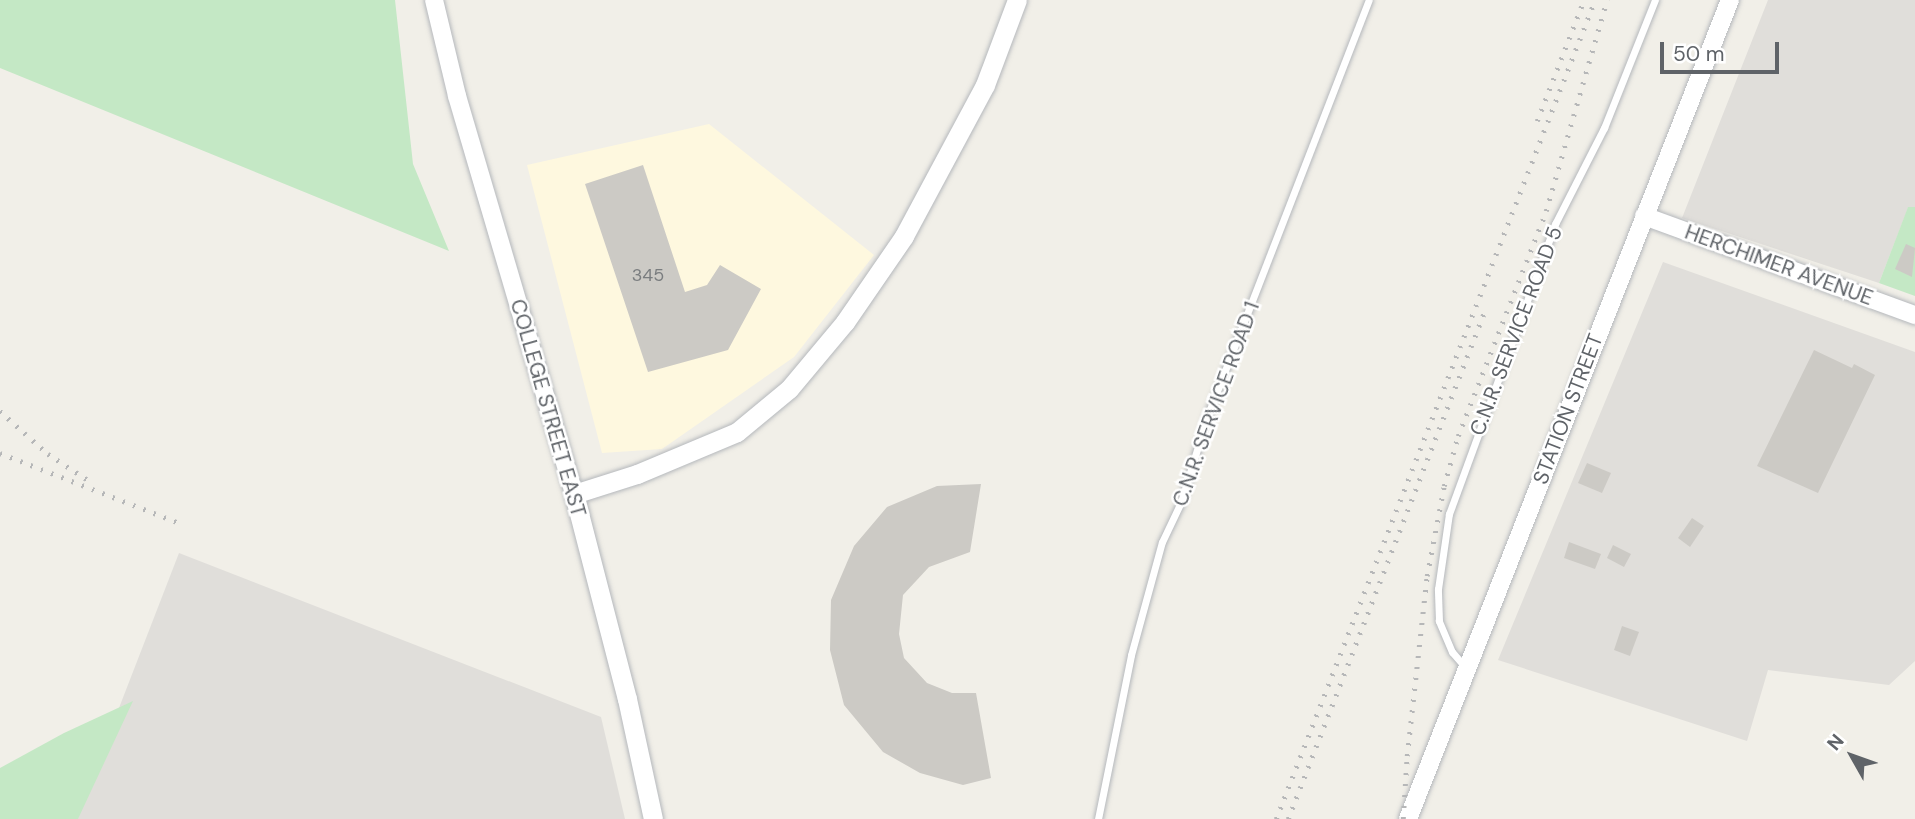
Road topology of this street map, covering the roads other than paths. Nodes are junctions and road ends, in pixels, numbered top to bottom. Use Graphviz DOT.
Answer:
graph roads {
  1 [pos="434,0"];
  2 [pos="1017,0"];
  3 [pos="1369,0"];
  4 [pos="1655,0"];
  5 [pos="1730,0"];
  6 [pos="1644,216"];
  7 [pos="1915,315"];
  8 [pos="574,494"];
  9 [pos="1467,669"];
  10 [pos="653,819"];
  11 [pos="1098,819"];
  12 [pos="1408,819"];
  1 -- 8 [label="street, COLLEGE STREET EAST"];
  2 -- 8 [label="main road"];
  3 -- 11 [label="lane, C.N.R. SERVICE ROAD 1"];
  4 -- 9 [label="lane, C.N.R. SERVICE ROAD 5"];
  5 -- 6 [label="street, STATION STREET"];
  6 -- 7 [label="street, HERCHIMER AVENUE"];
  6 -- 9 [label="street, STATION STREET"];
  8 -- 10 [label="main road, COLLEGE STREET EAST"];
  9 -- 12 [label="street, STATION STREET"];
}
